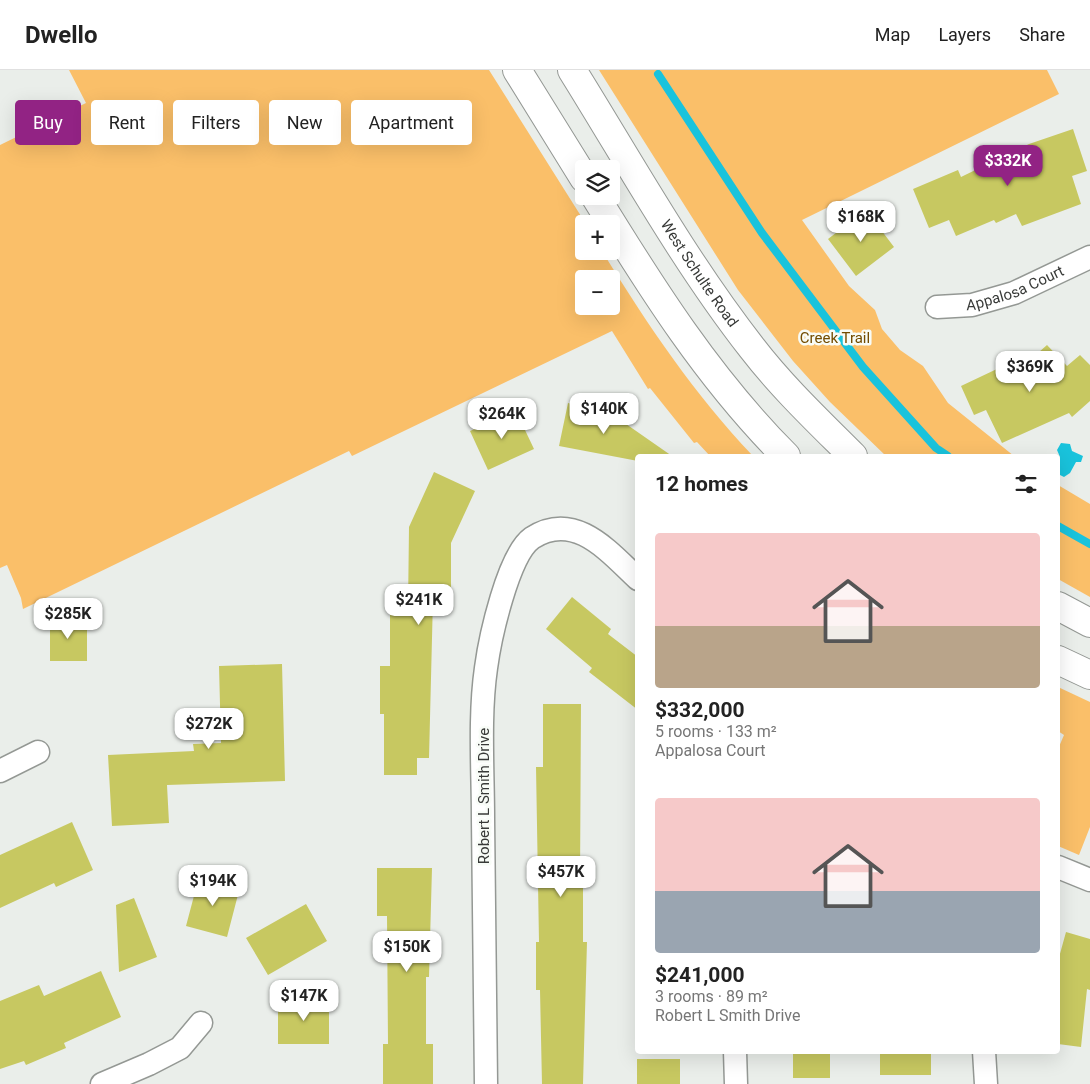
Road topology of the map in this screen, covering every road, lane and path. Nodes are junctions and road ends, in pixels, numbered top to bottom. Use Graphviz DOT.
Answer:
graph roads {
  1 [pos="517,70"];
  2 [pos="572,70"];
  3 [pos="575,163"];
  4 [pos="600,205"];
  5 [pos="1090,257"];
  6 [pos="937,307"];
  7 [pos="784,454"];
  8 [pos="851,454"];
  9 [pos="635,576"];
  10 [pos="1060,607"];
  11 [pos="1090,623"];
  12 [pos="1060,661"];
  13 [pos="1090,675"];
  14 [pos="38,752"];
  15 [pos="0,770"];
  16 [pos="1060,868"];
  17 [pos="1090,880"];
  18 [pos="201,1023"];
  19 [pos="735,1054"];
  20 [pos="984,1054"];
  21 [pos="102,1084"];
  22 [pos="486,1084"];
  23 [pos="736,1084"];
  24 [pos="986,1084"];
  1 -- 3 [label="main road"];
  2 -- 8 [label="main road, West Schulte Road"];
  4 -- 7 [label="main road"];
  5 -- 6 [label="street, Appalosa Court"];
  9 -- 22 [label="street, Robert L Smith Drive"];
  10 -- 11 [label="main road"];
  12 -- 13 [label="main road"];
  14 -- 15 [label="street"];
  16 -- 17 [label="street"];
  18 -- 21 [label="street"];
  19 -- 23 [label="street"];
  20 -- 24 [label="street"];
}
